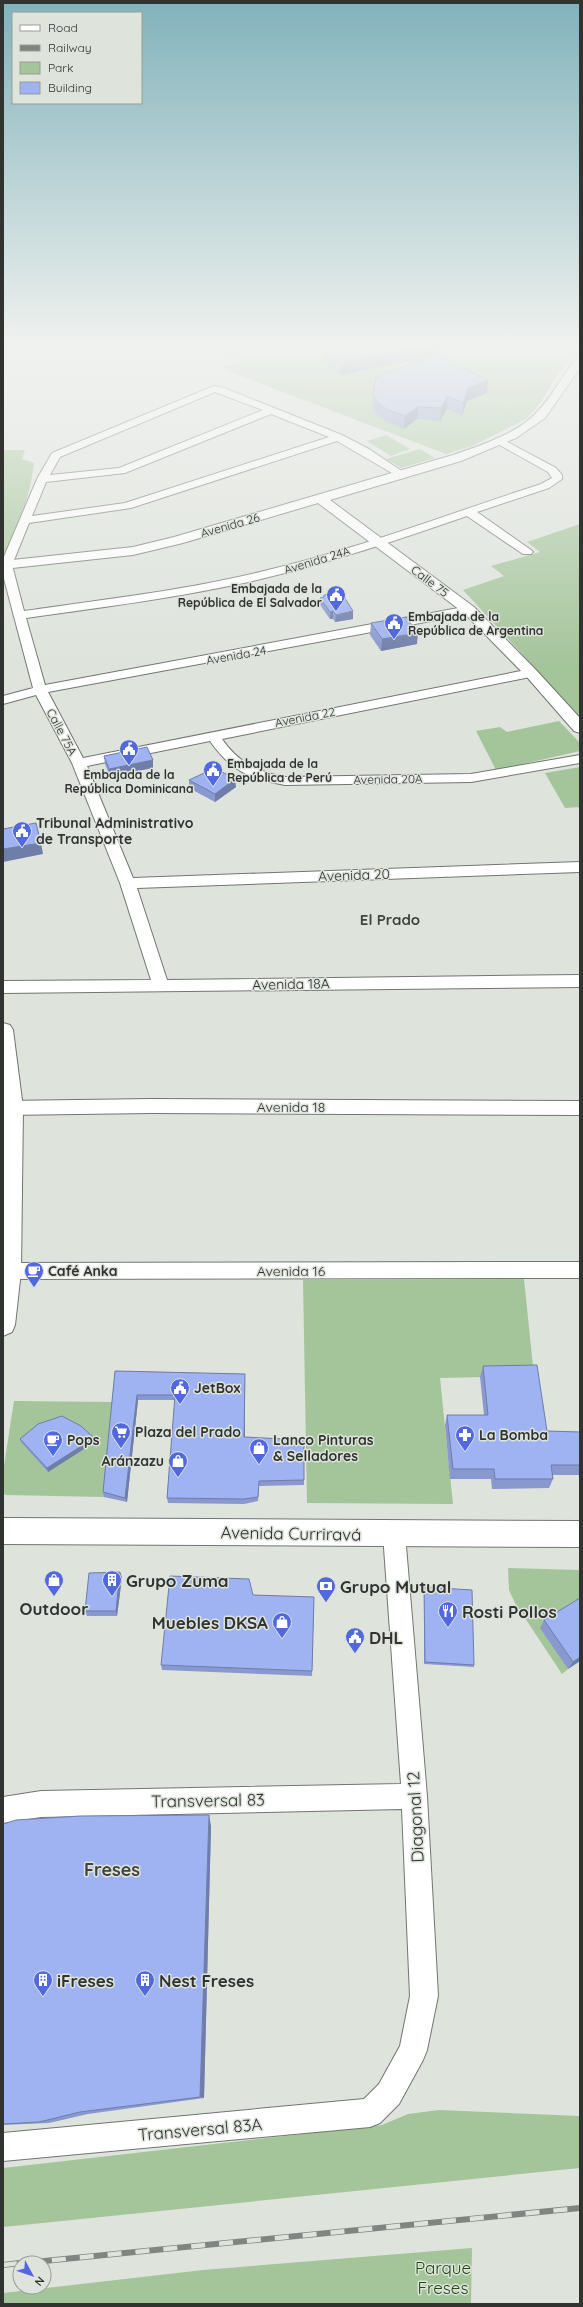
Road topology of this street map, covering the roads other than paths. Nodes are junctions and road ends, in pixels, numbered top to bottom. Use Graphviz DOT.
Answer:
graph roads {
  1 [pos="64,452"];
  2 [pos="169,452"];
  3 [pos="293,452"];
  4 [pos="367,452"];
  5 [pos="473,452"];
  6 [pos="519,452"];
  7 [pos="401,474"];
  8 [pos="42,480"];
  9 [pos="319,498"];
  10 [pos="468,510"];
  11 [pos="26,520"];
  12 [pos="377,541"];
  13 [pos="526,552"];
  14 [pos="5,565"];
  15 [pos="469,610"];
  16 [pos="21,616"];
  17 [pos="530,672"];
  18 [pos="40,690"];
  19 [pos="3,700"];
  20 [pos="580,728"];
  21 [pos="213,735"];
  22 [pos="580,759"];
  23 [pos="79,763"];
  24 [pos="580,867"];
  25 [pos="128,883"];
  26 [pos="580,981"];
  27 [pos="160,985"];
  28 [pos="3,987"];
  29 [pos="3,1030"];
  30 [pos="7,1108"];
  31 [pos="580,1108"];
  32 [pos="580,1270"];
  33 [pos="6,1271"];
  34 [pos="3,1325"];
  35 [pos="3,1531"];
  36 [pos="394,1534"];
  37 [pos="580,1534"];
  38 [pos="414,1796"];
  39 [pos="3,1810"];
  40 [pos="390,2094"];
  41 [pos="3,2146"];
  1 -- 8 [label="street"];
  2 -- 8 [label="street"];
  3 -- 11 [label="street"];
  4 -- 7 [label="street"];
  5 -- 7 [label="main road, Avenida 26"];
  6 -- 10 [label="street, Avenida 24A"];
  7 -- 9 [label="main road, Avenida 26"];
  8 -- 11 [label="street"];
  9 -- 12 [label="main road, Calle 75"];
  9 -- 14 [label="main road, Avenida 26"];
  10 -- 12 [label="street, Avenida 24A"];
  10 -- 13 [label="street"];
  11 -- 14 [label="street"];
  12 -- 15 [label="main road, Calle 75"];
  12 -- 16 [label="street, Avenida 24A"];
  14 -- 16 [label="street, Calle 75A"];
  15 -- 17 [label="main road, Calle 75"];
  15 -- 18 [label="street, Avenida 24"];
  16 -- 18 [label="street, Calle 75A"];
  17 -- 20 [label="main road, Calle 75"];
  17 -- 21 [label="street, Avenida 22"];
  18 -- 19 [label="street, Avenida 24"];
  18 -- 23 [label="street, Calle 75A"];
  21 -- 22 [label="street, Avenida 20A"];
  21 -- 23 [label="street, Avenida 22"];
  23 -- 25 [label="street, Calle 75A"];
  24 -- 25 [label="street, Avenida 20"];
  25 -- 27 [label="street, Calle 75A"];
  26 -- 27 [label="street, Avenida 18A"];
  27 -- 28 [label="street, Avenida 18A"];
  29 -- 30 [label="main road"];
  30 -- 31 [label="street, Avenida 18"];
  30 -- 33 [label="main road"];
  32 -- 33 [label="street, Avenida 16"];
  33 -- 34 [label="main road"];
  35 -- 36 [label="main road, Avenida Curriravá"];
  36 -- 37 [label="main road, Avenida Curriravá"];
  36 -- 38 [label="street, Diagonal 12"];
  38 -- 39 [label="street, Transversal 83"];
  38 -- 40 [label="street, Diagonal 12"];
  40 -- 41 [label="street, Transversal 83A"];
}
